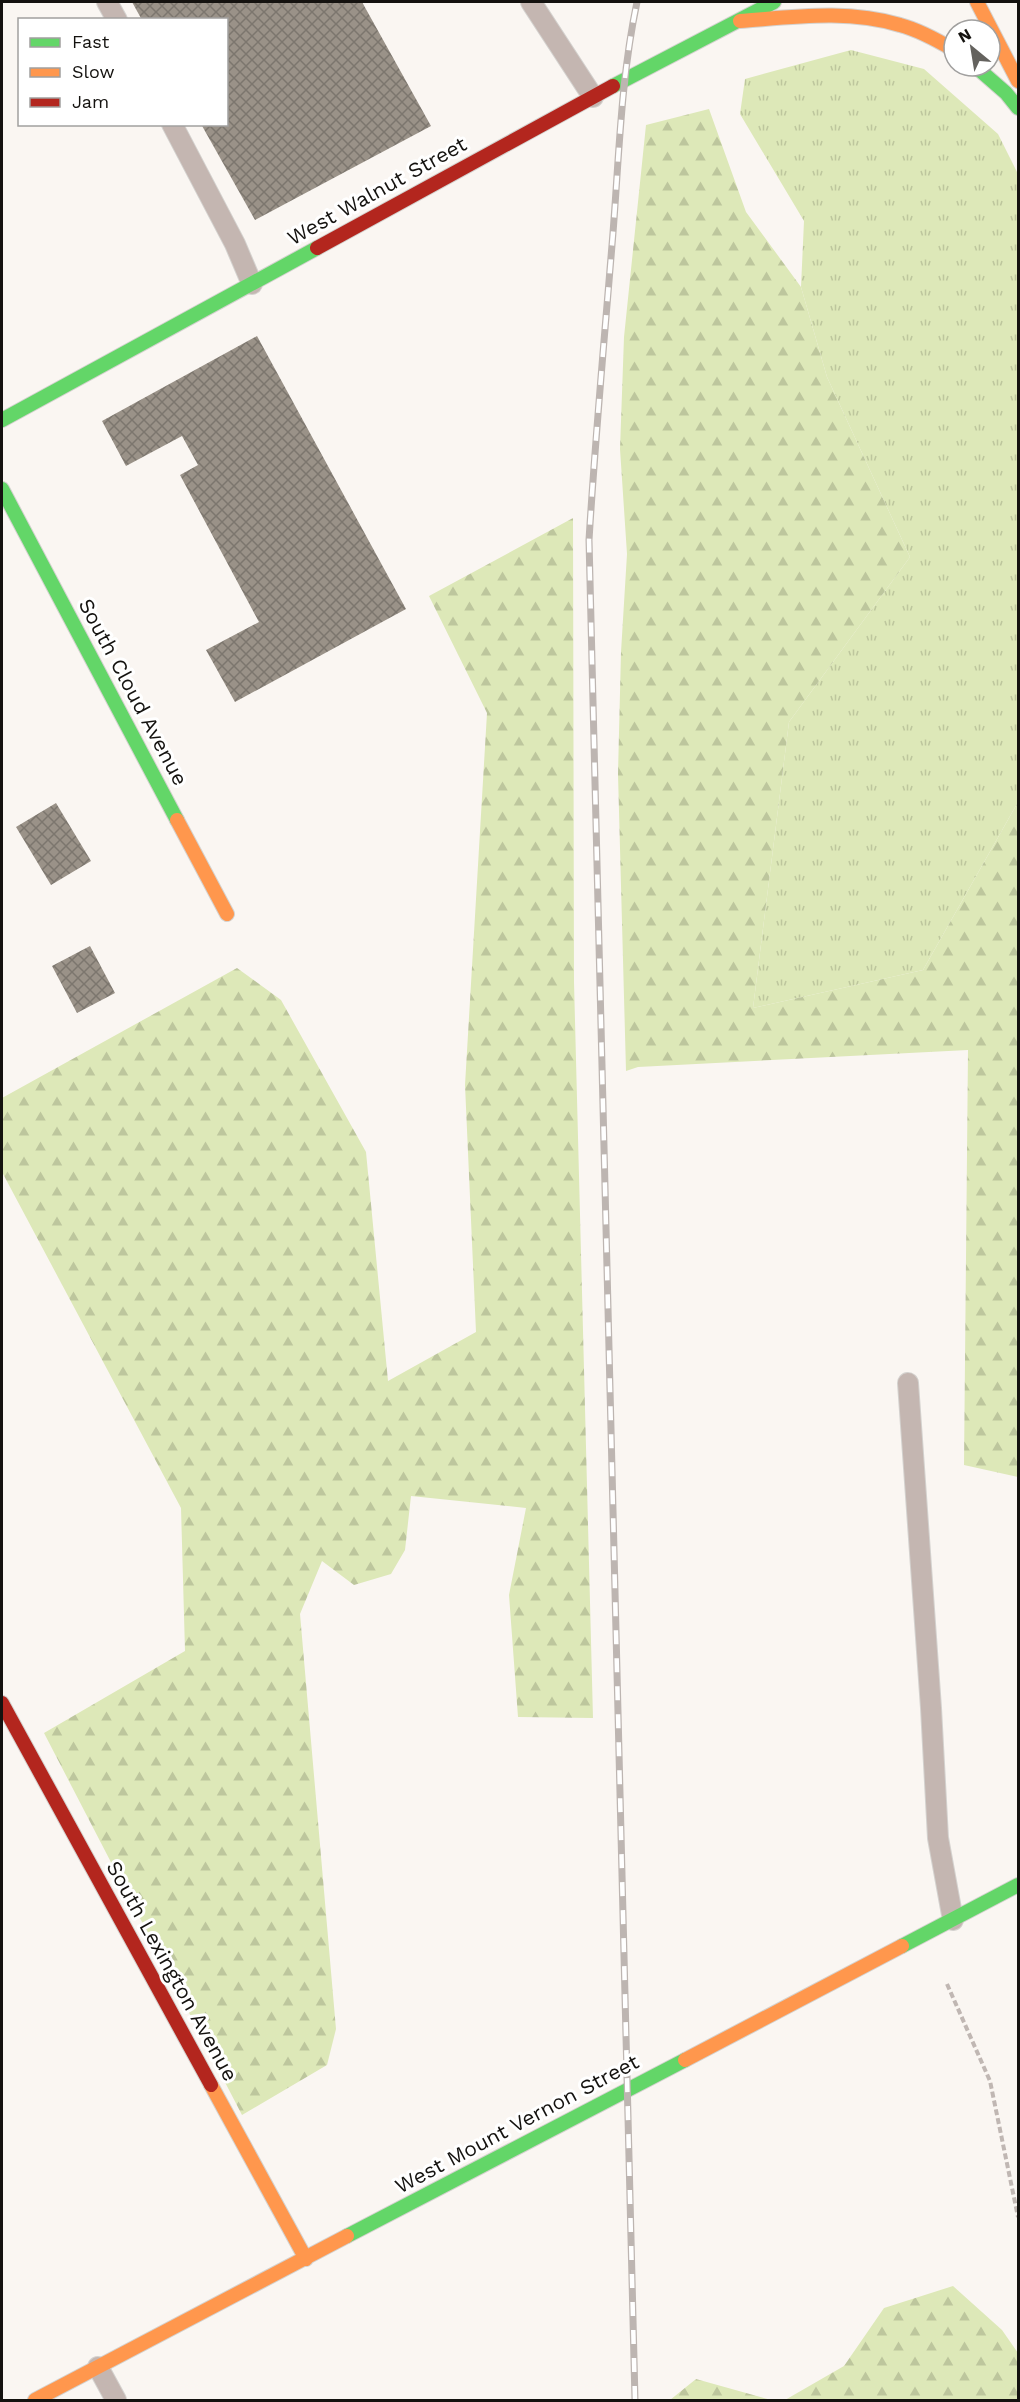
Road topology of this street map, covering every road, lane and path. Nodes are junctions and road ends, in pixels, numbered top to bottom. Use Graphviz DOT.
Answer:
graph roads {
  1 [pos="107,2"];
  2 [pos="531,2"];
  3 [pos="760,2"];
  4 [pos="774,2"];
  5 [pos="977,2"];
  6 [pos="116,18"];
  7 [pos="740,21"];
  8 [pos="942,43"];
  9 [pos="989,78"];
  10 [pos="1018,81"];
  11 [pos="593,97"];
  12 [pos="1018,108"];
  13 [pos="173,126"];
  14 [pos="252,284"];
  15 [pos="2,420"];
  16 [pos="2,489"];
  17 [pos="227,914"];
  18 [pos="908,1383"];
  19 [pos="2,1703"];
  20 [pos="1018,1886"];
  21 [pos="953,1920"];
  22 [pos="947,1984"];
  23 [pos="1018,2217"];
  24 [pos="306,2259"];
  25 [pos="98,2367"];
  26 [pos="34,2400"];
  27 [pos="116,2400"];
  1 -- 6 [label="lane"];
  2 -- 11 [label="lane"];
  3 -- 7 [label="street"];
  4 -- 7 [label="street, West Walnut Street"];
  5 -- 10 [label="street"];
  7 -- 8 [label="street"];
  7 -- 11 [label="street, West Walnut Street"];
  9 -- 12 [label="street"];
  11 -- 14 [label="street, West Walnut Street"];
  13 -- 14 [label="lane"];
  14 -- 15 [label="street, West Walnut Street"];
  16 -- 17 [label="street, South Cloud Avenue"];
  18 -- 21 [label="lane"];
  19 -- 24 [label="street, South Lexington Avenue"];
  20 -- 21 [label="street, West Mount Vernon Street"];
  21 -- 24 [label="street, West Mount Vernon Street"];
  22 -- 23 [label="path"];
  24 -- 25 [label="street, West Mount Vernon Street"];
  25 -- 26 [label="street, West Mount Vernon Street"];
  25 -- 27 [label="lane"];
}
